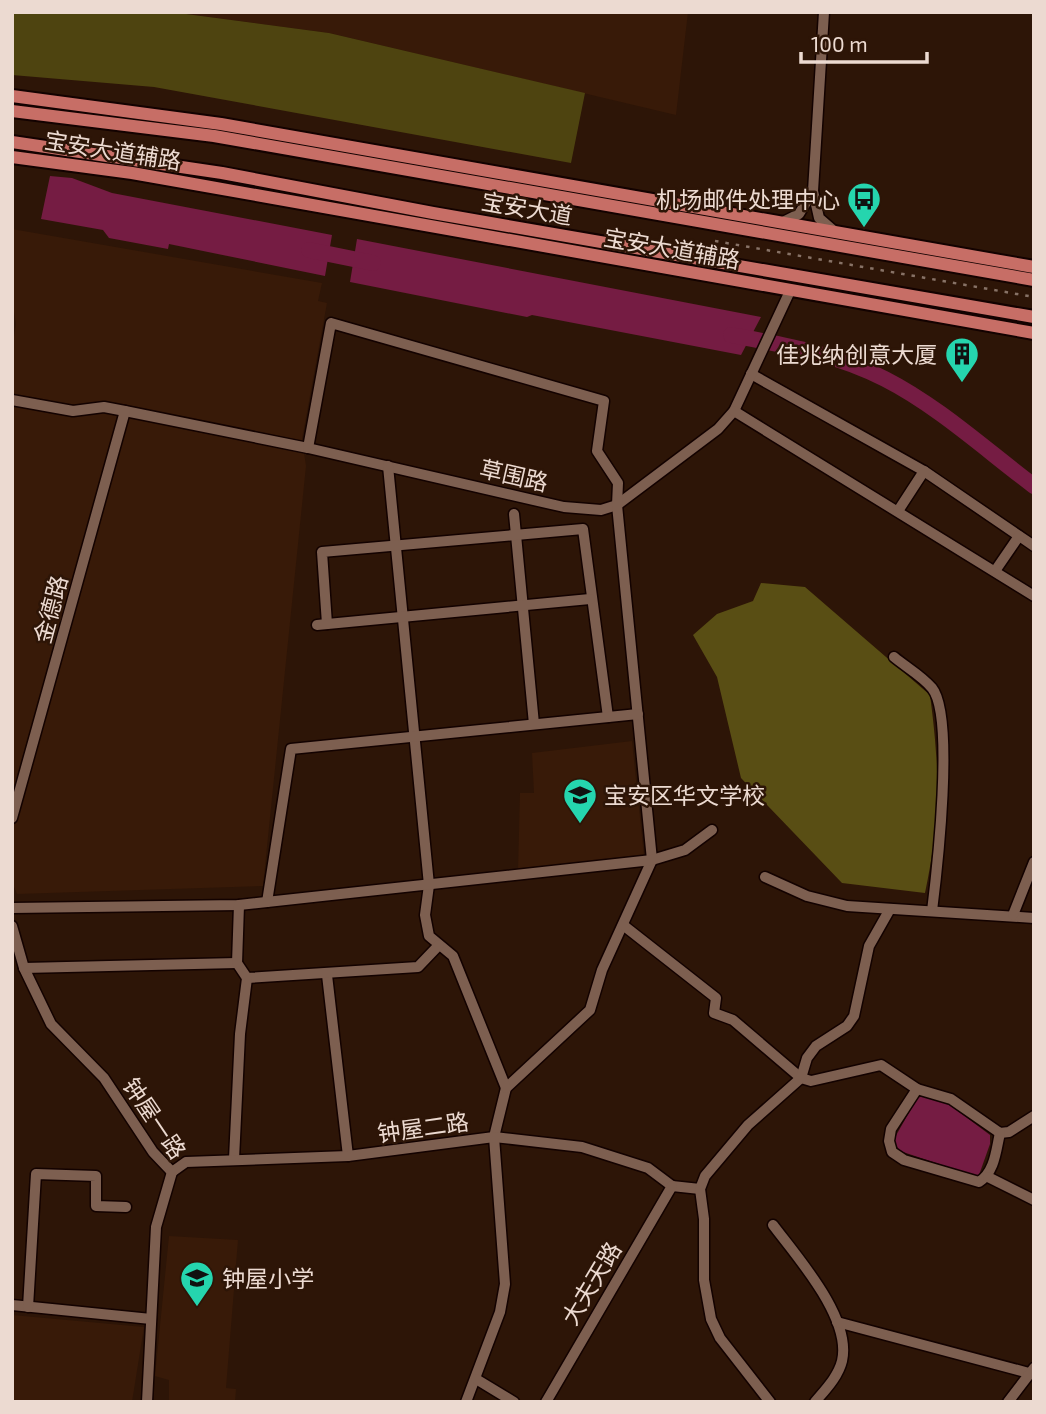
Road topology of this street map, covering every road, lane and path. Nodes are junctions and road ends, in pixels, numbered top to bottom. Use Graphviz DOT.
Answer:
graph roads {
  1 [pos="824,12"];
  2 [pos="12,96"];
  3 [pos="12,111"];
  4 [pos="12,142"];
  5 [pos="12,157"];
  6 [pos="434,161"];
  7 [pos="383,166"];
  8 [pos="813,191"];
  9 [pos="780,223"];
  10 [pos="840,233"];
  11 [pos="564,236"];
  12 [pos="1034,267"];
  13 [pos="661,268"];
  14 [pos="1034,280"];
  15 [pos="790,291"];
  16 [pos="1034,317"];
  17 [pos="1034,333"];
  18 [pos="751,374"];
  19 [pos="12,400"];
  20 [pos="125,411"];
  21 [pos="734,411"];
  22 [pos="308,448"];
  23 [pos="388,466"];
  24 [pos="924,471"];
  25 [pos="617,505"];
  26 [pos="898,512"];
  27 [pos="514,514"];
  28 [pos="516,535"];
  29 [pos="1019,536"];
  30 [pos="396,546"];
  31 [pos="1034,546"];
  32 [pos="995,571"];
  33 [pos="1034,596"];
  34 [pos="590,599"];
  35 [pos="523,605"];
  36 [pos="403,616"];
  37 [pos="894,657"];
  38 [pos="638,714"];
  39 [pos="608,717"];
  40 [pos="534,724"];
  41 [pos="414,737"];
  42 [pos="12,817"];
  43 [pos="712,830"];
  44 [pos="652,860"];
  45 [pos="1034,862"];
  46 [pos="765,877"];
  47 [pos="429,885"];
  48 [pos="267,902"];
  49 [pos="239,905"];
  50 [pos="12,908"];
  51 [pos="890,909"];
  52 [pos="932,911"];
  53 [pos="1013,915"];
  54 [pos="1034,918"];
  55 [pos="623,925"];
  56 [pos="12,926"];
  57 [pos="439,945"];
  58 [pos="237,963"];
  59 [pos="24,968"];
  60 [pos="327,975"];
  61 [pos="247,978"];
  62 [pos="801,1078"];
  63 [pos="506,1088"];
  64 [pos="917,1089"];
  65 [pos="1034,1116"];
  66 [pos="1000,1133"];
  67 [pos="494,1137"];
  68 [pos="348,1157"];
  69 [pos="234,1159"];
  70 [pos="172,1172"];
  71 [pos="988,1177"];
  72 [pos="672,1186"];
  73 [pos="700,1189"];
  74 [pos="1034,1200"];
  75 [pos="126,1207"];
  76 [pos="773,1225"];
  77 [pos="12,1305"];
  78 [pos="28,1307"];
  79 [pos="151,1319"];
  80 [pos="837,1322"];
  81 [pos="1031,1371"];
  82 [pos="476,1379"];
  83 [pos="147,1402"];
  84 [pos="466,1402"];
  85 [pos="514,1402"];
  86 [pos="545,1402"];
  87 [pos="770,1402"];
  88 [pos="815,1402"];
  89 [pos="1008,1402"];
  1 -- 8 [label="street"];
  2 -- 6 [label="main road, 宝安大道辅路"];
  3 -- 7 [label="main road, 宝安大道"];
  4 -- 11 [label="main road, 宝安大道"];
  5 -- 13 [label="main road, 宝安大道辅路"];
  6 -- 7 [label="main road"];
  6 -- 9 [label="main road, 宝安大道辅路"];
  7 -- 14 [label="main road, 宝安大道"];
  8 -- 9 [label="street"];
  8 -- 10 [label="street"];
  9 -- 10 [label="main road, 宝安大道辅路"];
  10 -- 12 [label="main road, 宝安大道辅路"];
  11 -- 13 [label="main road"];
  11 -- 16 [label="main road, 宝安大道"];
  13 -- 15 [label="main road, 宝安大道辅路"];
  15 -- 17 [label="main road, 宝安大道辅路"];
  15 -- 18 [label="street"];
  18 -- 21 [label="street"];
  18 -- 24 [label="street"];
  19 -- 20 [label="street, 草围路"];
  20 -- 22 [label="street, 草围路"];
  20 -- 42 [label="street, 金德路"];
  21 -- 25 [label="street"];
  21 -- 26 [label="street"];
  22 -- 23 [label="street, 草围路"];
  22 -- 25 [label="street"];
  23 -- 25 [label="street, 草围路"];
  23 -- 30 [label="street"];
  24 -- 26 [label="street"];
  24 -- 29 [label="street"];
  25 -- 38 [label="street"];
  26 -- 32 [label="street"];
  27 -- 28 [label="street"];
  28 -- 30 [label="street"];
  28 -- 34 [label="street"];
  28 -- 35 [label="street"];
  29 -- 31 [label="street"];
  29 -- 32 [label="street"];
  30 -- 36 [label="street"];
  30 -- 36 [label="street"];
  32 -- 33 [label="street"];
  34 -- 35 [label="street"];
  34 -- 39 [label="street"];
  35 -- 36 [label="street"];
  35 -- 40 [label="street"];
  36 -- 41 [label="street"];
  37 -- 52 [label="street"];
  38 -- 39 [label="street"];
  38 -- 44 [label="street"];
  39 -- 40 [label="street"];
  40 -- 41 [label="street"];
  41 -- 47 [label="street"];
  41 -- 48 [label="street"];
  43 -- 44 [label="street"];
  44 -- 47 [label="street"];
  44 -- 55 [label="street"];
  45 -- 53 [label="street"];
  46 -- 51 [label="street"];
  47 -- 48 [label="street"];
  47 -- 57 [label="street"];
  48 -- 49 [label="street"];
  49 -- 50 [label="street"];
  49 -- 58 [label="street"];
  51 -- 52 [label="street"];
  51 -- 62 [label="street"];
  52 -- 53 [label="street"];
  53 -- 54 [label="street"];
  55 -- 62 [label="street"];
  55 -- 63 [label="street"];
  56 -- 59 [label="street, 钟屋一路"];
  57 -- 60 [label="street"];
  57 -- 63 [label="street"];
  58 -- 59 [label="street"];
  58 -- 61 [label="street"];
  59 -- 70 [label="street, 钟屋一路"];
  60 -- 61 [label="street"];
  60 -- 68 [label="street"];
  61 -- 69 [label="street"];
  62 -- 64 [label="street"];
  62 -- 73 [label="street"];
  63 -- 67 [label="street"];
  64 -- 66 [label="street"];
  64 -- 71 [label="street"];
  65 -- 66 [label="street"];
  66 -- 71 [label="street"];
  67 -- 68 [label="street, 钟屋二路"];
  67 -- 72 [label="street, 钟屋二路"];
  67 -- 82 [label="street"];
  68 -- 69 [label="street, 钟屋二路"];
  69 -- 70 [label="street, 钟屋二路"];
  70 -- 79 [label="street, 钟屋一路"];
  71 -- 74 [label="street"];
  72 -- 73 [label="street"];
  72 -- 86 [label="street, 大夫天路"];
  73 -- 87 [label="street"];
  75 -- 78 [label="street"];
  76 -- 80 [label="street"];
  77 -- 78 [label="street"];
  78 -- 79 [label="street"];
  79 -- 83 [label="street, 钟屋一路"];
  80 -- 81 [label="street"];
  80 -- 88 [label="street"];
  81 -- 89 [label="street"];
  82 -- 84 [label="street"];
  82 -- 85 [label="street"];
}
